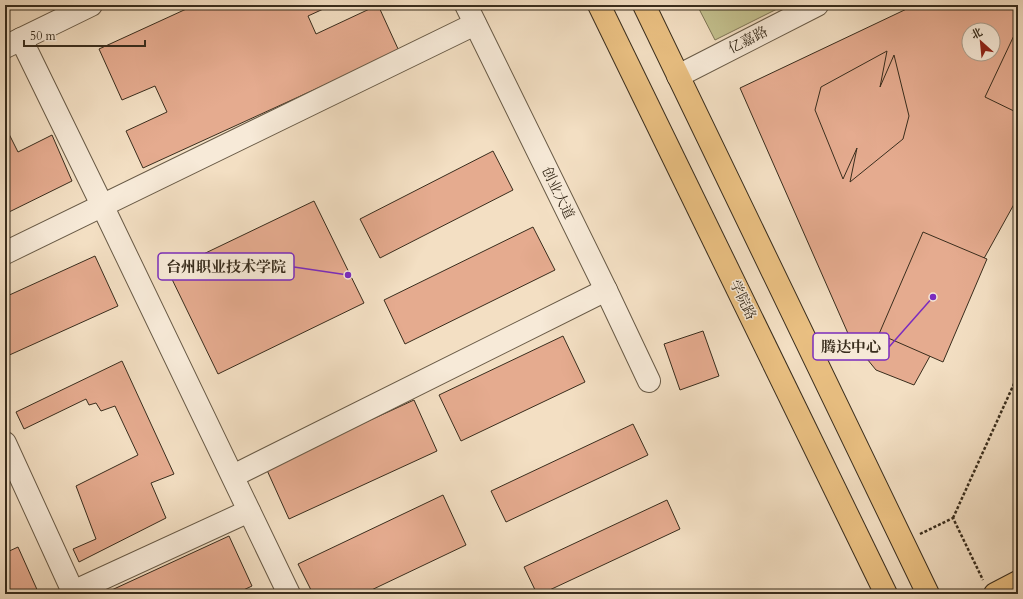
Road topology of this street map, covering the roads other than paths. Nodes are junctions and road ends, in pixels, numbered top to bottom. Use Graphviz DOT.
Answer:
graph roads {
  1 [pos="91,5"];
  2 [pos="600,5"];
  3 [pos="644,5"];
  4 [pos="817,5"];
  5 [pos="53,13"];
  6 [pos="470,15"];
  7 [pos="13,43"];
  8 [pos="678,76"];
  9 [pos="102,205"];
  10 [pos="5,253"];
  11 [pos="606,290"];
  12 [pos="649,381"];
  13 [pos="5,443"];
  14 [pos="233,476"];
  15 [pos="249,510"];
  16 [pos="1018,582"];
  17 [pos="989,587"];
  18 [pos="73,593"];
  19 [pos="289,594"];
  20 [pos="886,594"];
  21 [pos="928,594"];
  1 -- 5 [label="street"];
  2 -- 20 [label="main road, 学院路"];
  3 -- 8 [label="main road"];
  4 -- 8 [label="street, 亿嘉路"];
  5 -- 7 [label="street"];
  6 -- 9 [label="street"];
  6 -- 11 [label="street, 创业大道"];
  7 -- 9 [label="street"];
  8 -- 21 [label="main road"];
  9 -- 10 [label="street"];
  9 -- 14 [label="street"];
  11 -- 12 [label="street, 创业大道"];
  11 -- 14 [label="street"];
  13 -- 18 [label="street"];
  14 -- 15 [label="street"];
  15 -- 18 [label="street"];
  15 -- 19 [label="street"];
  16 -- 17 [label="main road"];
}
